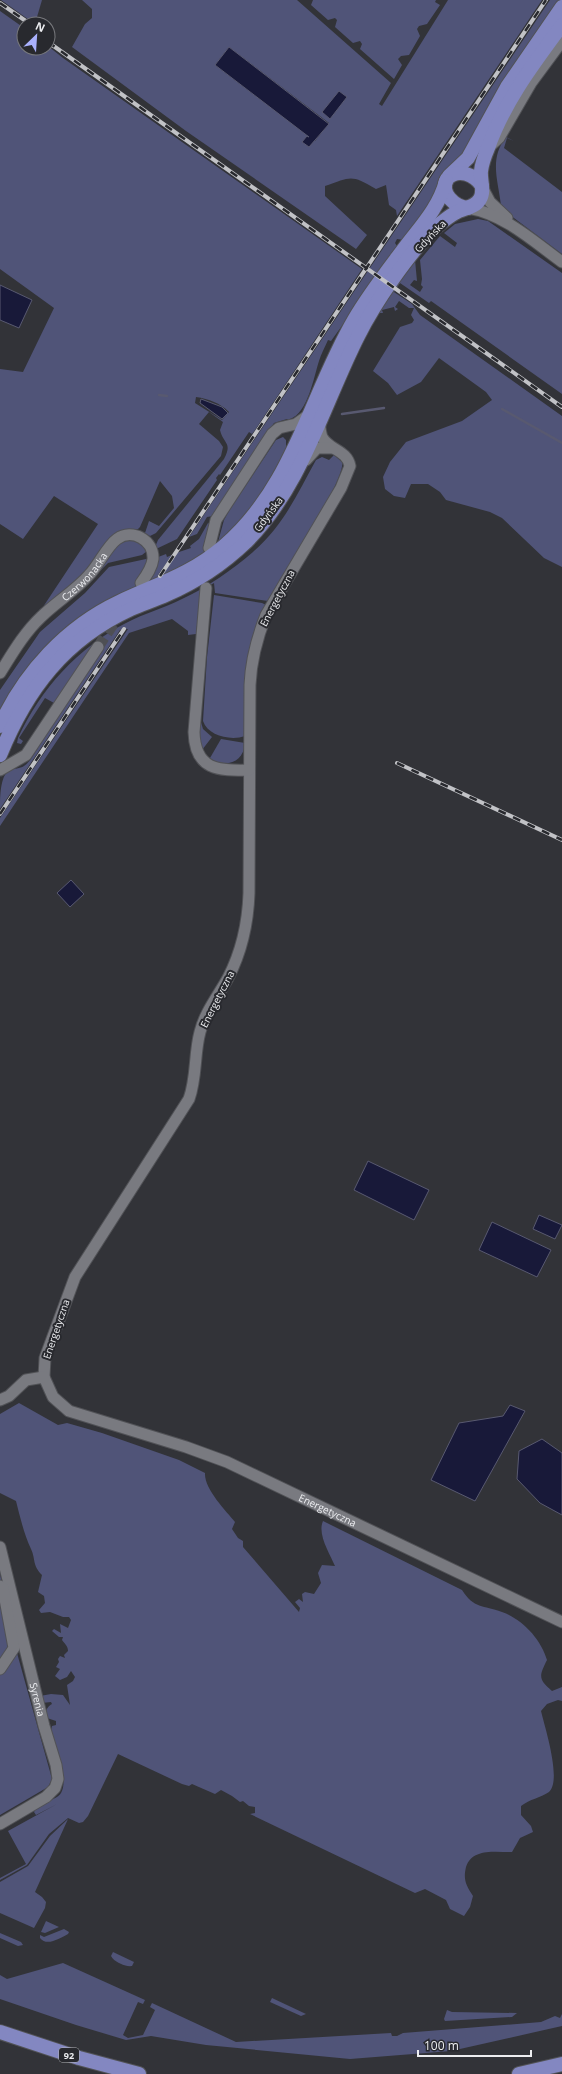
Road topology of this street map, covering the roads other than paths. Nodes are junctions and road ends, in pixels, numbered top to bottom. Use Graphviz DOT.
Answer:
graph roads {
  1 [pos="562,7"];
  2 [pos="562,25"];
  3 [pos="562,41"];
  4 [pos="486,150"];
  5 [pos="447,179"];
  6 [pos="482,186"];
  7 [pos="468,208"];
  8 [pos="519,230"];
  9 [pos="562,262"];
  10 [pos="314,418"];
  11 [pos="282,428"];
  12 [pos="295,447"];
  13 [pos="332,448"];
  14 [pos="295,472"];
  15 [pos="209,548"];
  16 [pos="141,583"];
  17 [pos="206,588"];
  18 [pos="98,647"];
  19 [pos="0,673"];
  20 [pos="0,726"];
  21 [pos="7,739"];
  22 [pos="0,756"];
  23 [pos="20,759"];
  24 [pos="0,770"];
  25 [pos="249,770"];
  26 [pos="44,1377"];
  27 [pos="0,1400"];
  28 [pos="0,1547"];
  29 [pos="4,1586"];
  30 [pos="562,1622"];
  31 [pos="0,1669"];
  32 [pos="0,1824"];
  33 [pos="0,2032"];
  34 [pos="562,2064"];
  35 [pos="139,2074"];
  36 [pos="519,2074"];
  1 -- 5 [label="main road, Gdyńska"];
  2 -- 4 [label="main road"];
  3 -- 4 [label="street"];
  4 -- 6 [label="main road"];
  5 -- 6 [label="main road"];
  5 -- 7 [label="main road"];
  5 -- 10 [label="main road, Gdyńska"];
  6 -- 7 [label="main road"];
  6 -- 8 [label="street"];
  7 -- 8 [label="street"];
  7 -- 10 [label="main road, Gdyńska"];
  8 -- 9 [label="street"];
  10 -- 11 [label="street"];
  10 -- 12 [label="main road, Gdyńska"];
  10 -- 13 [label="street, Energetyczna"];
  10 -- 14 [label="main road, Gdyńska"];
  11 -- 12 [label="street"];
  11 -- 15 [label="street"];
  12 -- 20 [label="main road, Gdyńska"];
  13 -- 14 [label="street"];
  13 -- 25 [label="street, Energetyczna"];
  14 -- 21 [label="main road, Gdyńska"];
  16 -- 19 [label="street, Czerwonacka"];
  17 -- 25 [label="street"];
  18 -- 23 [label="street"];
  21 -- 22 [label="main road, Gdyńska"];
  21 -- 23 [label="street"];
  23 -- 24 [label="street"];
  25 -- 26 [label="street, Energetyczna"];
  26 -- 27 [label="street"];
  26 -- 30 [label="street, Energetyczna"];
  28 -- 29 [label="street, Syrenia"];
  29 -- 31 [label="street"];
  29 -- 32 [label="street, Syrenia"];
  33 -- 35 [label="main road, 92"];
  34 -- 36 [label="main road"];
}
